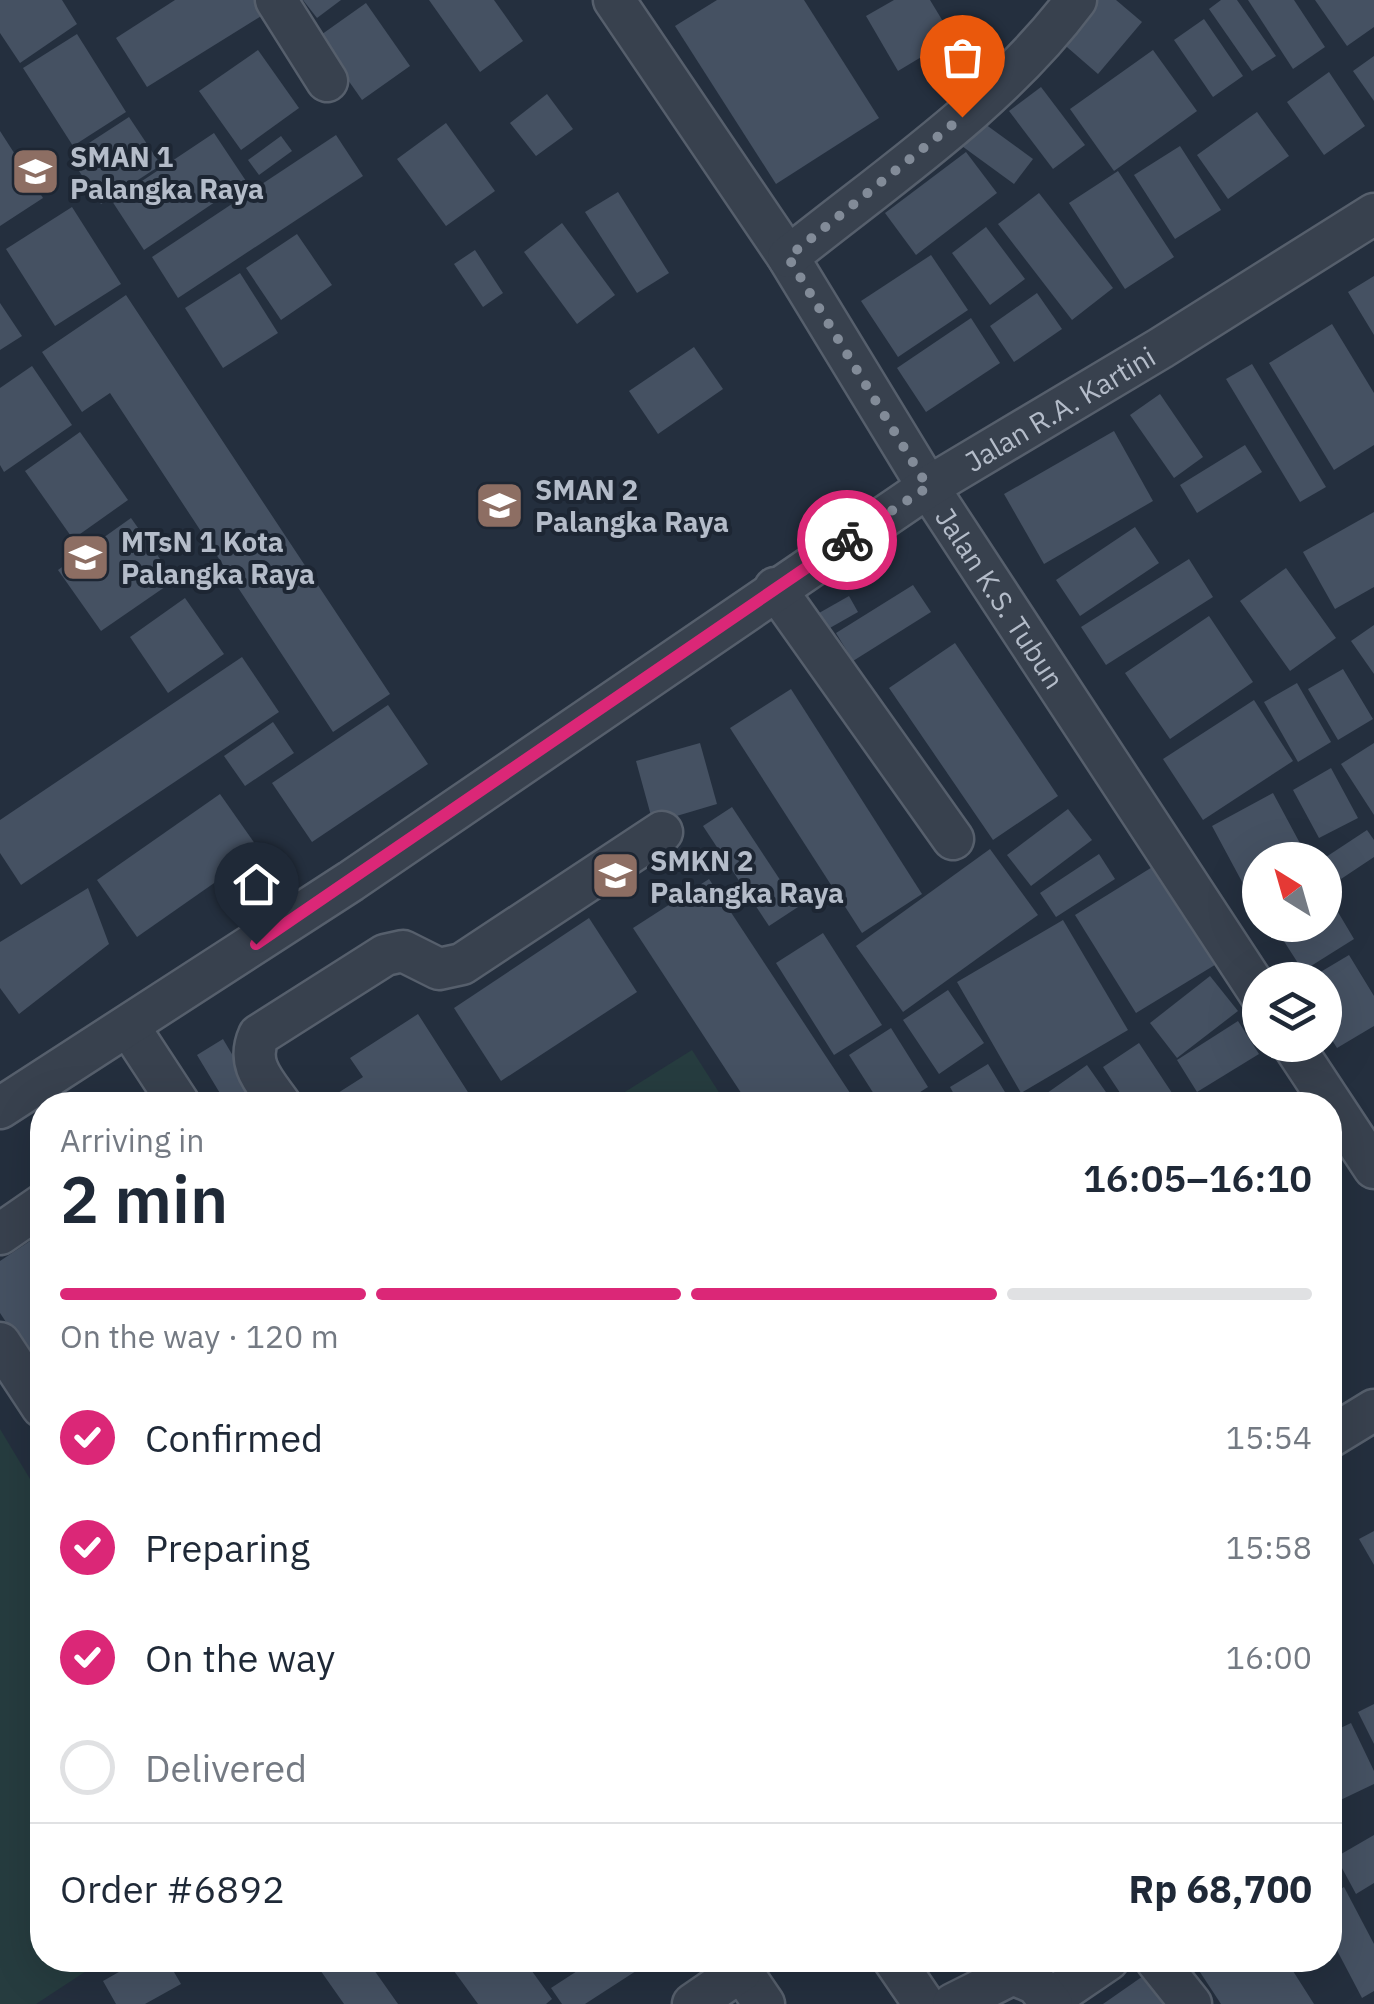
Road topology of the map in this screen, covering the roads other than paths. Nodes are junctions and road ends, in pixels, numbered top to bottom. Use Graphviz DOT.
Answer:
graph roads {
  1 [pos="276,0"];
  2 [pos="614,0"];
  3 [pos="1076,0"];
  4 [pos="327,82"];
  5 [pos="1374,214"];
  6 [pos="788,257"];
  7 [pos="928,487"];
  8 [pos="776,588"];
  9 [pos="662,832"];
  10 [pos="952,839"];
  11 [pos="1242,967"];
  12 [pos="130,1027"];
  13 [pos="1304,1062"];
  14 [pos="172,1092"];
  15 [pos="271,1092"];
  16 [pos="1324,1092"];
  17 [pos="0,1108"];
  18 [pos="1342,1119"];
  19 [pos="1374,1168"];
  20 [pos="30,1213"];
  21 [pos="0,1234"];
  22 [pos="0,1342"];
  23 [pos="30,1388"];
  24 [pos="1374,1410"];
  25 [pos="1342,1430"];
  26 [pos="730,1972"];
  27 [pos="743,1972"];
  28 [pos="902,1972"];
  29 [pos="1092,1972"];
  30 [pos="1165,1972"];
  31 [pos="1051,2002"];
  32 [pos="694,2004"];
  33 [pos="764,2004"];
  34 [pos="924,2004"];
  35 [pos="953,2004"];
  36 [pos="1190,2004"];
  1 -- 4 [label="street"];
  2 -- 6 [label="street, Jalan K.S. Tubun"];
  3 -- 6 [label="street"];
  5 -- 7 [label="street, Jalan R.A. Kartini"];
  6 -- 7 [label="street, Jalan K.S. Tubun"];
  7 -- 8 [label="street, Jalan R.A. Kartini"];
  7 -- 11 [label="street, Jalan K.S. Tubun"];
  8 -- 10 [label="street"];
  8 -- 12 [label="street, Jalan R.A. Kartini"];
  9 -- 15 [label="street"];
  12 -- 14 [label="street"];
  12 -- 17 [label="street, Jalan R.A. Kartini"];
  13 -- 16 [label="street"];
  18 -- 19 [label="street"];
  20 -- 21 [label="street"];
  22 -- 23 [label="street"];
  24 -- 25 [label="street"];
  26 -- 32 [label="street"];
  27 -- 33 [label="street"];
  28 -- 34 [label="street"];
  29 -- 31 [label="street"];
  30 -- 36 [label="street"];
  31 -- 35 [label="street"];
}
